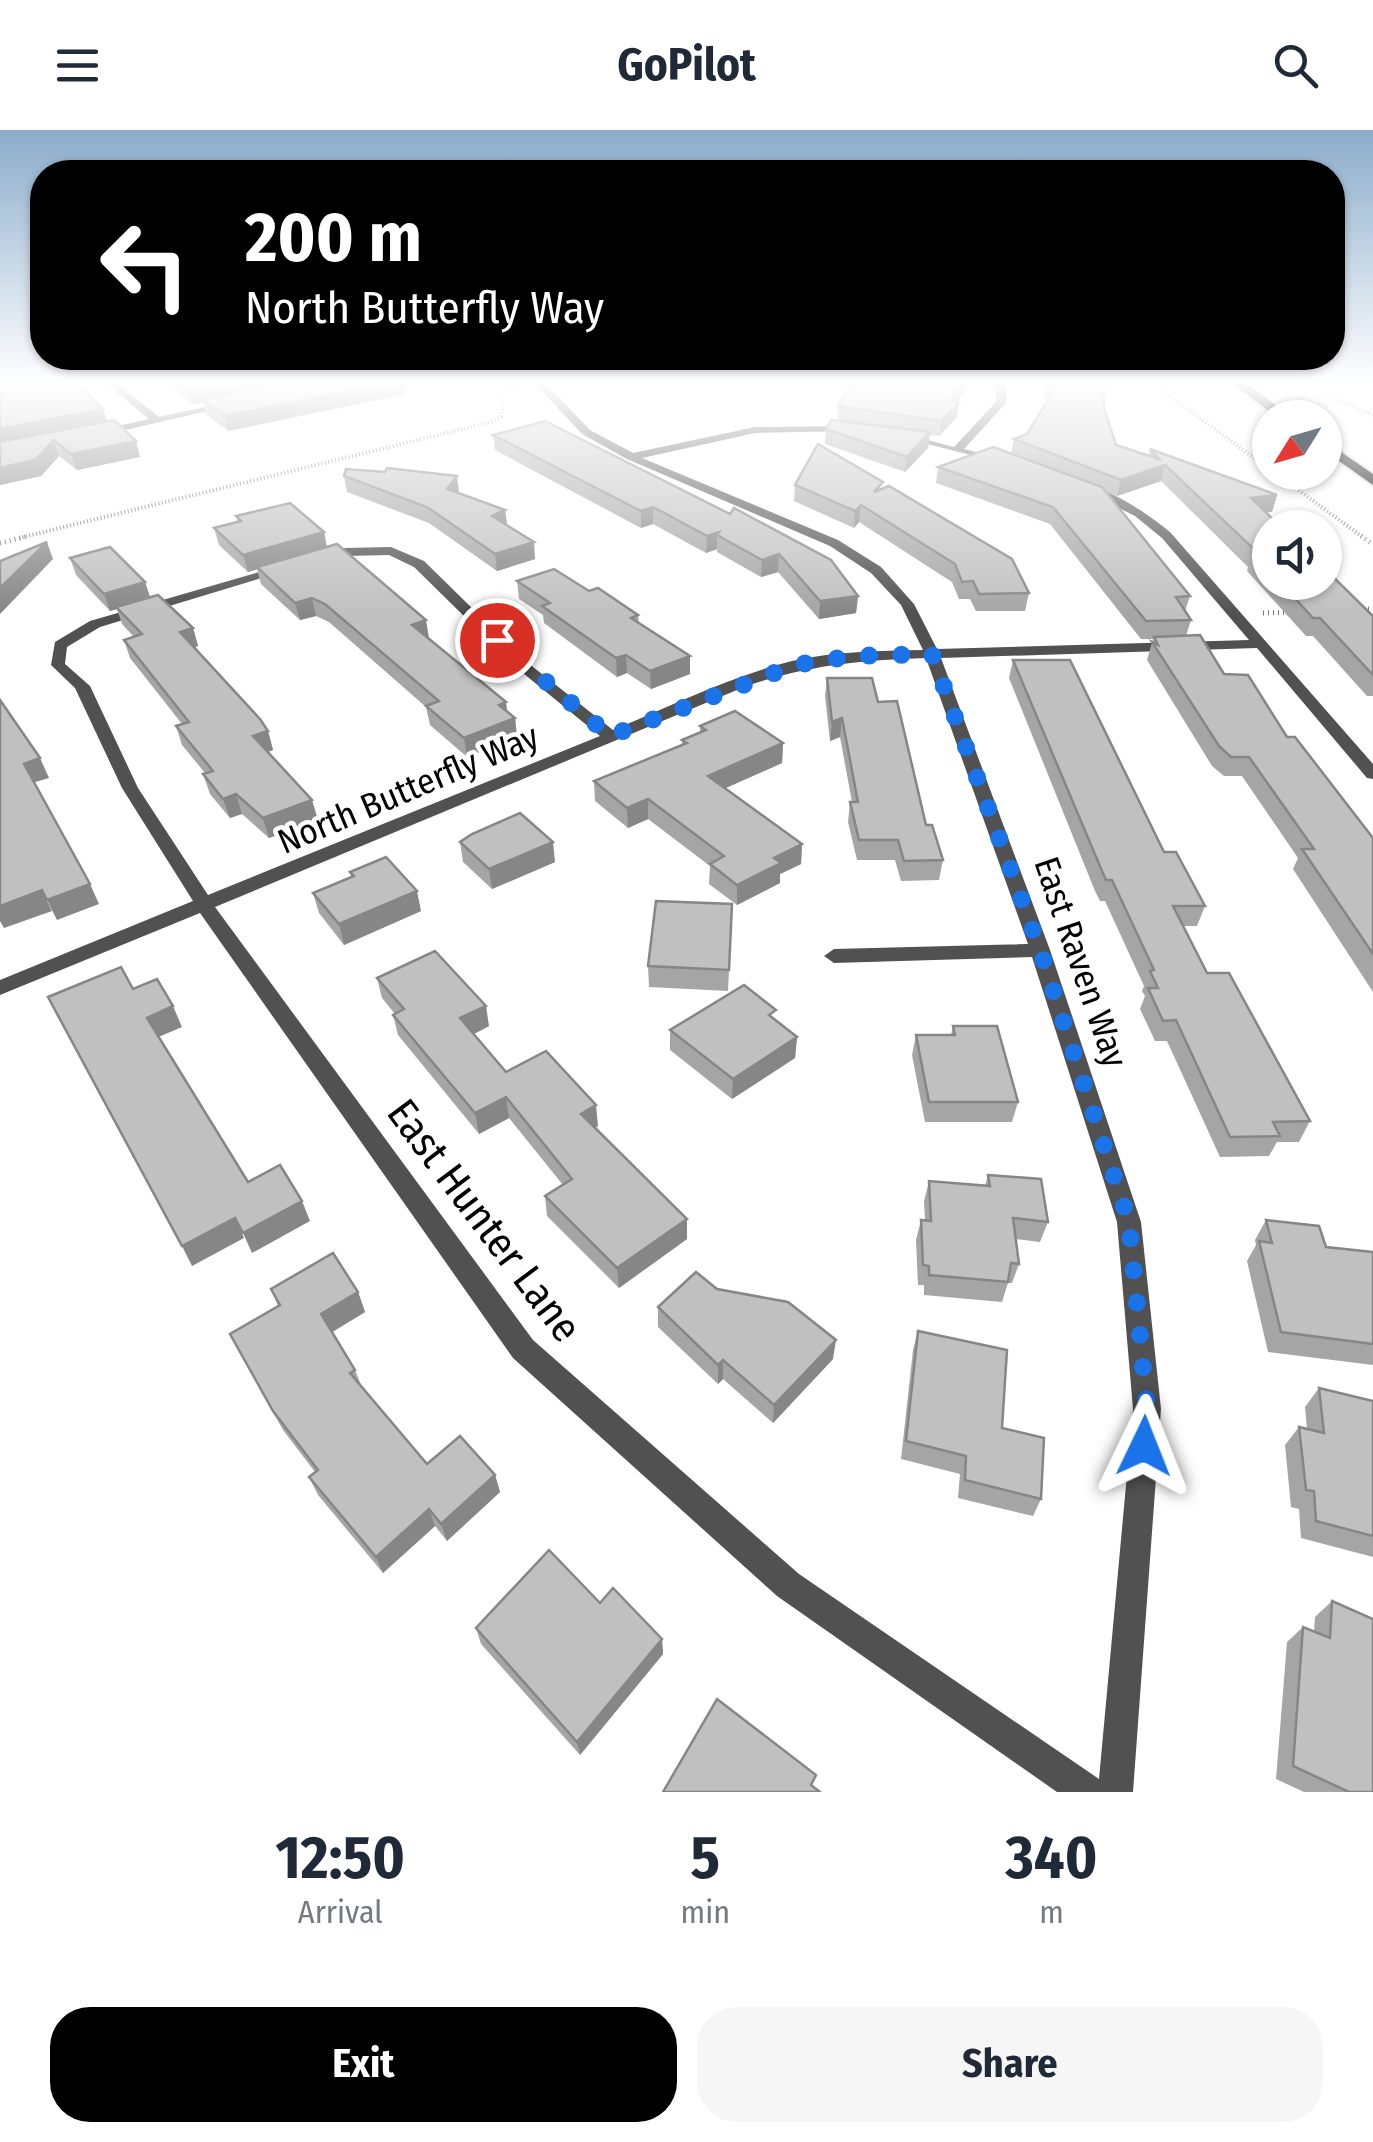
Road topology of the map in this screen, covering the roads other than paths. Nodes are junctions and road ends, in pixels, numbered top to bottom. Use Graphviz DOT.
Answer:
graph roads {
  1 [pos="632,459"];
  2 [pos="990,459"];
  3 [pos="1343,459"];
  4 [pos="1021,468"];
  5 [pos="1373,481"];
  6 [pos="1069,484"];
  7 [pos="1262,644"];
  8 [pos="932,654"];
  9 [pos="610,736"];
  10 [pos="1373,774"];
  11 [pos="205,906"];
  12 [pos="1040,950"];
  13 [pos="834,956"];
  14 [pos="0,988"];
  15 [pos="1087,1792"];
  16 [pos="1115,1792"];
  1 -- 8 [label="street, East Raven Way"];
  2 -- 4 [label="street"];
  3 -- 5 [label="main road"];
  6 -- 7 [label="street"];
  7 -- 8 [label="street, North Butterfly Way"];
  7 -- 10 [label="street"];
  8 -- 9 [label="street, North Butterfly Way"];
  8 -- 12 [label="street, East Raven Way"];
  9 -- 11 [label="street, North Butterfly Way"];
  9 -- 11 [label="street, East Hunter Lane"];
  11 -- 14 [label="street, North Butterfly Way"];
  11 -- 15 [label="street, East Hunter Lane"];
  12 -- 13 [label="street"];
  12 -- 16 [label="street, East Raven Way"];
}
